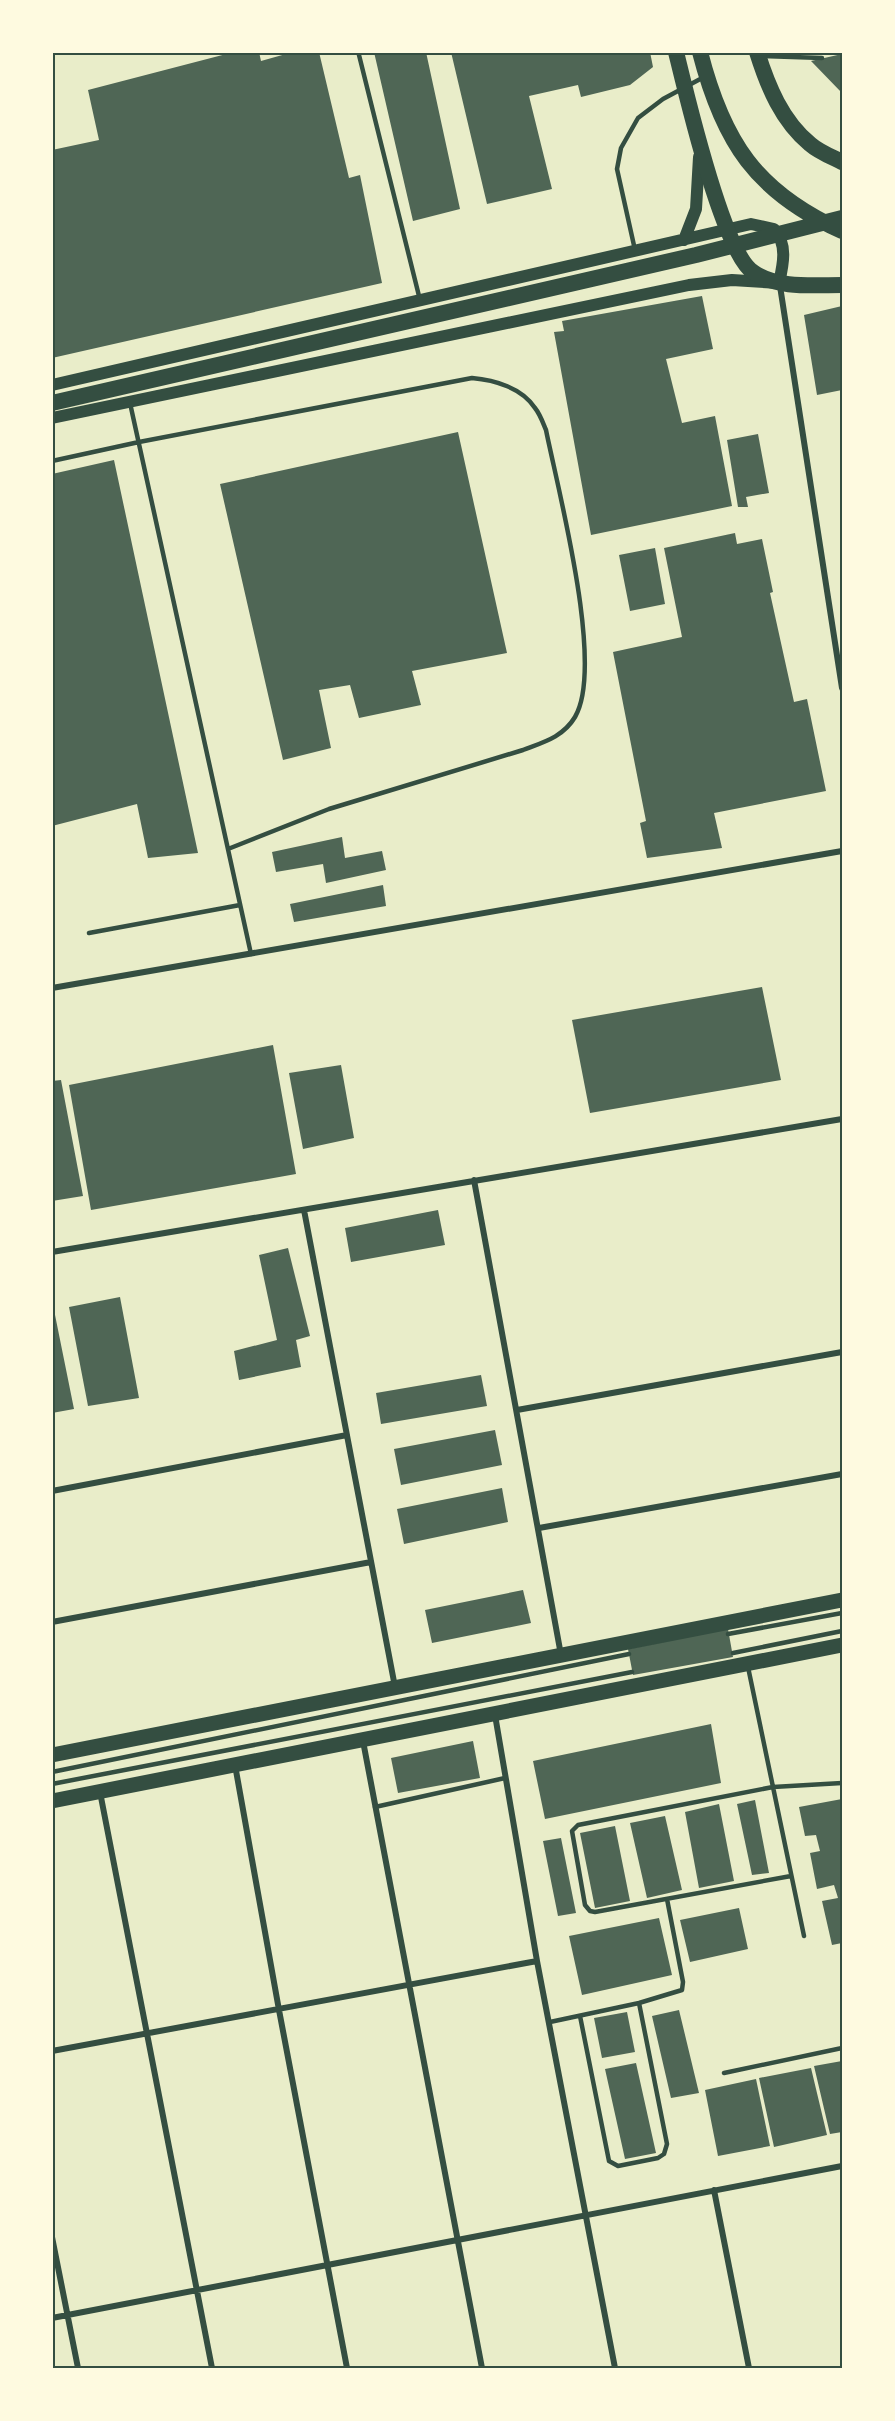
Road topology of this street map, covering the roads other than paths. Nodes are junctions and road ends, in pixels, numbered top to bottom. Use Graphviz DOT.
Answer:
graph roads {
  1 [pos="676,52"];
  2 [pos="700,52"];
  3 [pos="758,54"];
  4 [pos="359,55"];
  5 [pos="822,58"];
  6 [pos="706,76"];
  7 [pos="684,87"];
  8 [pos="699,142"];
  9 [pos="843,162"];
  10 [pos="843,218"];
  11 [pos="728,230"];
  12 [pos="843,231"];
  13 [pos="684,240"];
  14 [pos="635,252"];
  15 [pos="779,283"];
  16 [pos="843,285"];
  17 [pos="420,300"];
  18 [pos="52,385"];
  19 [pos="129,401"];
  20 [pos="52,403"];
  21 [pos="52,418"];
  22 [pos="139,442"];
  23 [pos="52,461"];
  24 [pos="843,688"];
  25 [pos="228,849"];
  26 [pos="843,851"];
  27 [pos="240,905"];
  28 [pos="89,933"];
  29 [pos="251,954"];
  30 [pos="52,988"];
  31 [pos="843,1119"];
  32 [pos="474,1180"];
  33 [pos="304,1210"];
  34 [pos="52,1252"];
  35 [pos="843,1352"];
  36 [pos="517,1410"];
  37 [pos="347,1435"];
  38 [pos="843,1474"];
  39 [pos="52,1491"];
  40 [pos="539,1527"];
  41 [pos="371,1562"];
  42 [pos="843,1600"];
  43 [pos="843,1613"];
  44 [pos="52,1622"];
  45 [pos="843,1631"];
  46 [pos="728,1634"];
  47 [pos="843,1645"];
  48 [pos="732,1653"];
  49 [pos="629,1654"];
  50 [pos="562,1655"];
  51 [pos="747,1664"];
  52 [pos="632,1672"];
  53 [pos="395,1687"];
  54 [pos="495,1715"];
  55 [pos="363,1740"];
  56 [pos="52,1755"];
  57 [pos="235,1765"];
  58 [pos="52,1772"];
  59 [pos="505,1778"];
  60 [pos="843,1783"];
  61 [pos="52,1784"];
  62 [pos="773,1787"];
  63 [pos="100,1791"];
  64 [pos="52,1801"];
  65 [pos="375,1807"];
  66 [pos="791,1876"];
  67 [pos="667,1899"];
  68 [pos="804,1936"];
  69 [pos="537,1961"];
  70 [pos="409,1985"];
  71 [pos="639,2003"];
  72 [pos="279,2010"];
  73 [pos="580,2016"];
  74 [pos="550,2022"];
  75 [pos="147,2033"];
  76 [pos="843,2048"];
  77 [pos="52,2051"];
  78 [pos="724,2073"];
  79 [pos="843,2166"];
  80 [pos="714,2190"];
  81 [pos="586,2214"];
  82 [pos="52,2236"];
  83 [pos="458,2241"];
  84 [pos="328,2266"];
  85 [pos="198,2290"];
  86 [pos="67,2316"];
  87 [pos="52,2318"];
  88 [pos="78,2368"];
  89 [pos="212,2368"];
  90 [pos="347,2368"];
  91 [pos="482,2368"];
  92 [pos="615,2368"];
  93 [pos="749,2368"];
  1 -- 7 [label="highway"];
  2 -- 6 [label="highway"];
  3 -- 5 [label="lane"];
  3 -- 9 [label="highway"];
  4 -- 17 [label="lane"];
  6 -- 7 [label="lane"];
  6 -- 12 [label="highway"];
  7 -- 8 [label="highway"];
  7 -- 14 [label="lane"];
  8 -- 11 [label="highway"];
  8 -- 13 [label="main road"];
  10 -- 20 [label="highway"];
  11 -- 13 [label="main road"];
  11 -- 15 [label="highway"];
  11 -- 15 [label="main road"];
  13 -- 14 [label="main road"];
  14 -- 17 [label="main road"];
  15 -- 16 [label="highway"];
  15 -- 19 [label="main road"];
  15 -- 24 [label="street"];
  17 -- 18 [label="main road"];
  19 -- 21 [label="main road"];
  19 -- 22 [label="lane"];
  22 -- 23 [label="lane"];
  22 -- 25 [label="lane"];
  22 -- 25 [label="lane"];
  25 -- 27 [label="lane"];
  26 -- 29 [label="street"];
  27 -- 28 [label="lane"];
  27 -- 29 [label="lane"];
  29 -- 30 [label="street"];
  31 -- 32 [label="street"];
  32 -- 33 [label="street"];
  32 -- 36 [label="street"];
  33 -- 34 [label="street"];
  33 -- 37 [label="street"];
  35 -- 36 [label="street"];
  36 -- 40 [label="street"];
  37 -- 39 [label="street"];
  37 -- 41 [label="street"];
  38 -- 40 [label="street"];
  40 -- 50 [label="street"];
  41 -- 44 [label="street"];
  41 -- 53 [label="street"];
  42 -- 50 [label="main road"];
  43 -- 46 [label="lane"];
  45 -- 48 [label="lane"];
  47 -- 51 [label="main road"];
  49 -- 58 [label="lane"];
  50 -- 53 [label="main road"];
  51 -- 54 [label="main road"];
  51 -- 62 [label="lane"];
  52 -- 61 [label="lane"];
  53 -- 56 [label="main road"];
  54 -- 55 [label="main road"];
  54 -- 59 [label="street"];
  55 -- 57 [label="main road"];
  55 -- 65 [label="street"];
  57 -- 63 [label="main road"];
  57 -- 72 [label="street"];
  59 -- 65 [label="lane"];
  59 -- 69 [label="street"];
  60 -- 62 [label="lane"];
  62 -- 66 [label="lane"];
  62 -- 67 [label="lane"];
  63 -- 64 [label="main road"];
  63 -- 75 [label="street"];
  65 -- 70 [label="street"];
  66 -- 67 [label="lane"];
  66 -- 68 [label="lane"];
  67 -- 71 [label="lane"];
  69 -- 70 [label="street"];
  69 -- 74 [label="street"];
  70 -- 72 [label="street"];
  70 -- 83 [label="street"];
  71 -- 73 [label="lane"];
  71 -- 73 [label="lane"];
  72 -- 75 [label="street"];
  72 -- 84 [label="street"];
  73 -- 74 [label="lane"];
  74 -- 81 [label="street"];
  75 -- 77 [label="street"];
  75 -- 85 [label="street"];
  76 -- 78 [label="lane"];
  79 -- 80 [label="street"];
  80 -- 81 [label="street"];
  80 -- 93 [label="street"];
  81 -- 83 [label="street"];
  81 -- 92 [label="street"];
  82 -- 86 [label="street"];
  83 -- 84 [label="street"];
  83 -- 91 [label="street"];
  84 -- 85 [label="street"];
  84 -- 90 [label="street"];
  85 -- 86 [label="street"];
  85 -- 89 [label="street"];
  86 -- 87 [label="street"];
  86 -- 88 [label="street"];
}
